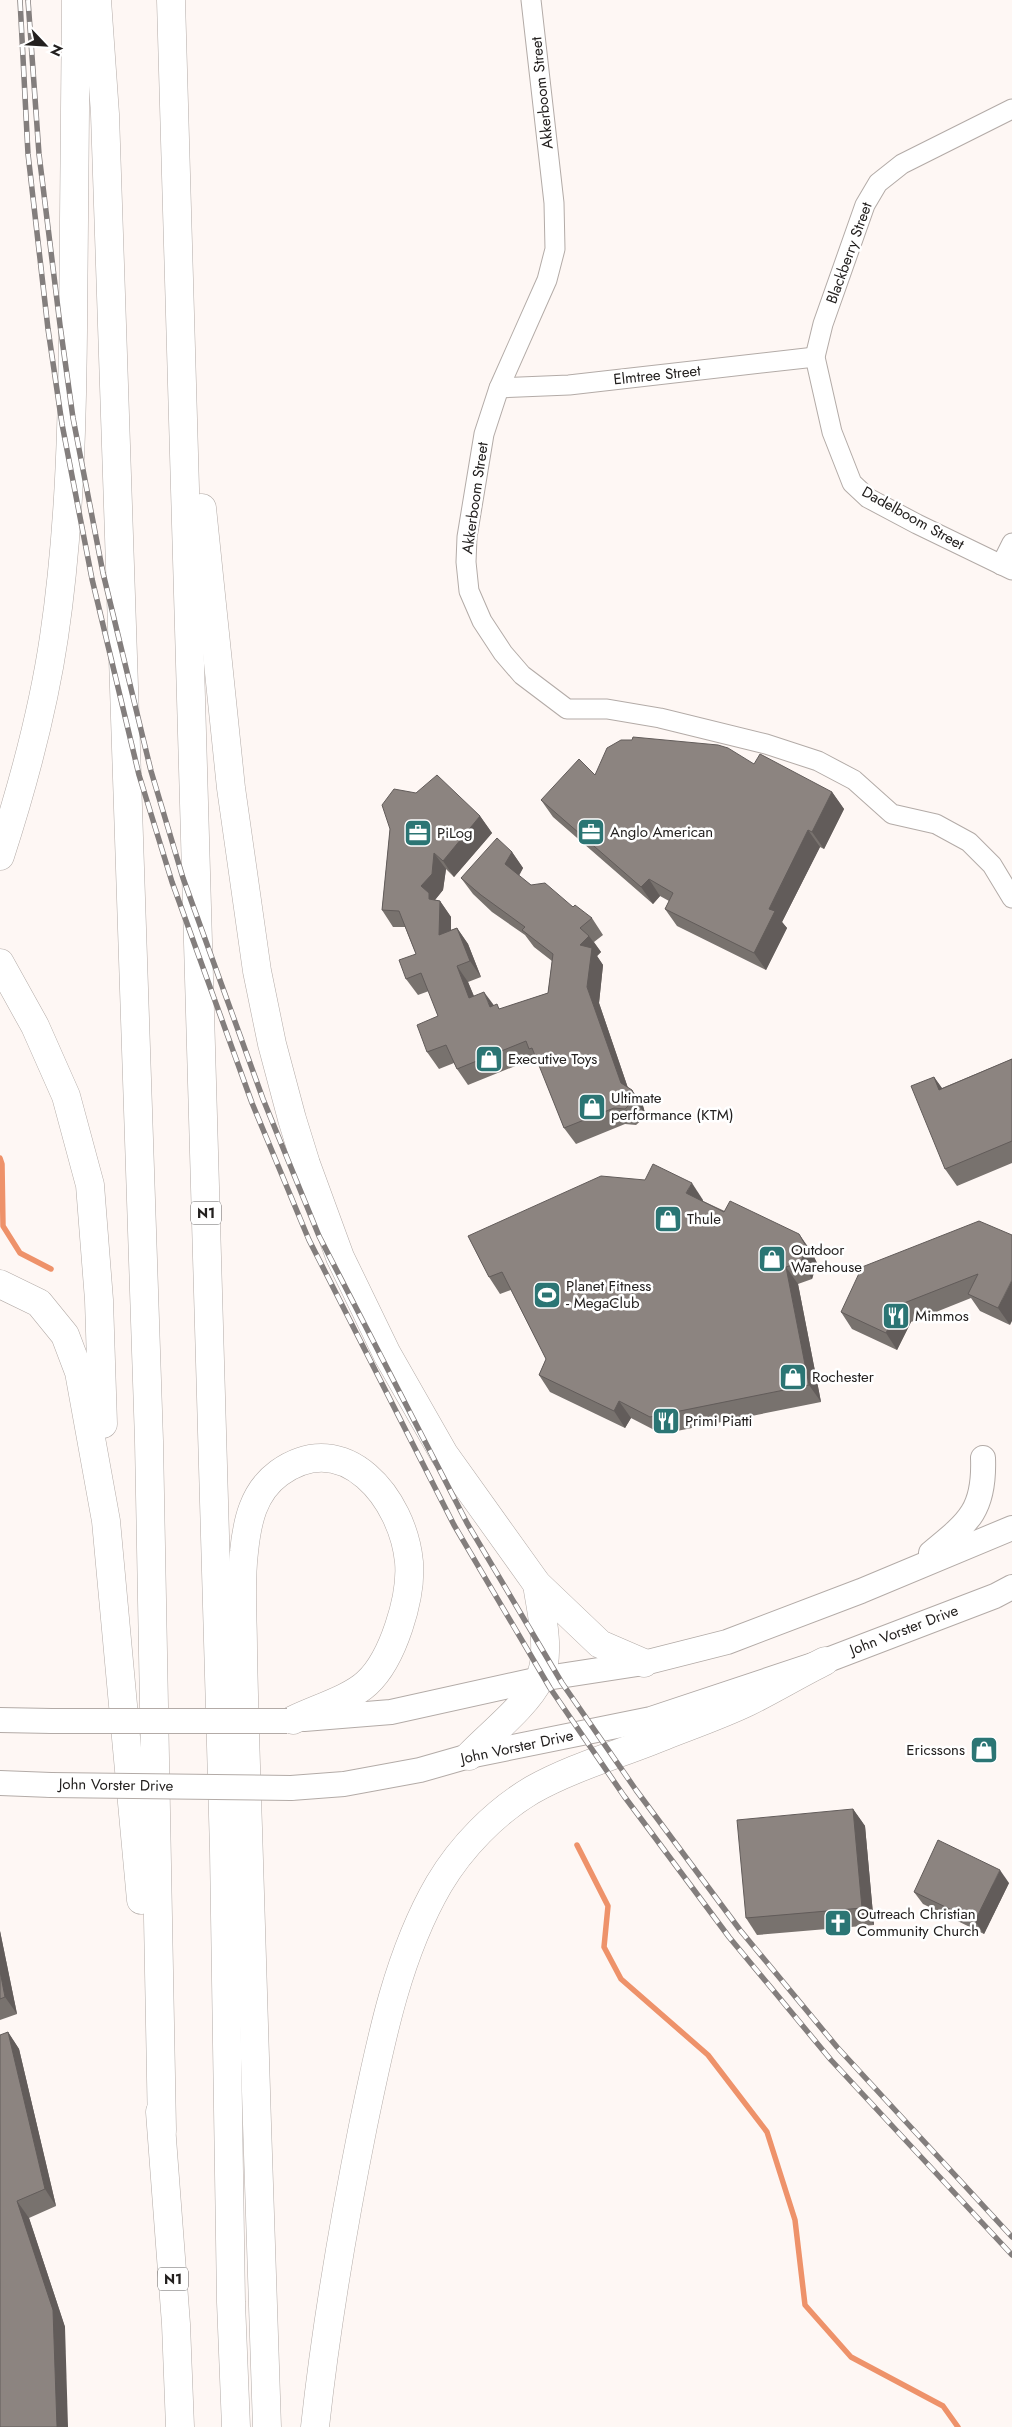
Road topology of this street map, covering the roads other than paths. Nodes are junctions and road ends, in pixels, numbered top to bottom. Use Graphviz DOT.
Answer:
graph roads {
  1 [pos="76,0"];
  2 [pos="97,0"];
  3 [pos="171,0"];
  4 [pos="531,0"];
  5 [pos="1012,109"];
  6 [pos="814,357"];
  7 [pos="499,388"];
  8 [pos="1012,543"];
  9 [pos="1007,567"];
  10 [pos="0,856"];
  11 [pos="1012,898"];
  12 [pos="0,963"];
  13 [pos="0,1284"];
  14 [pos="983,1458"];
  15 [pos="106,1521"];
  16 [pos="1012,1528"];
  17 [pos="914,1567"];
  18 [pos="537,1584"];
  19 [pos="1012,1587"];
  20 [pos="825,1661"];
  21 [pos="644,1663"];
  22 [pos="540,1679"];
  23 [pos="0,1720"];
  24 [pos="290,1721"];
  25 [pos="469,1756"];
  26 [pos="0,1783"];
  27 [pos="162,2130"];
  28 [pos="180,2427"];
  29 [pos="236,2427"];
  30 [pos="267,2427"];
  31 [pos="314,2427"];
  1 -- 10 [label="highway"];
  2 -- 27 [label="highway, N1"];
  3 -- 18 [label="highway"];
  3 -- 29 [label="highway, N1"];
  4 -- 7 [label="street, Akkerboom Street"];
  5 -- 6 [label="street, Blackberry Street"];
  6 -- 7 [label="street, Elmtree Street"];
  6 -- 9 [label="street, Dadelboom Street"];
  7 -- 11 [label="street, Akkerboom Street"];
  8 -- 9 [label="street"];
  12 -- 15 [label="highway"];
  13 -- 15 [label="highway"];
  14 -- 17 [label="main road"];
  15 -- 27 [label="highway"];
  16 -- 17 [label="main road"];
  17 -- 21 [label="main road"];
  18 -- 21 [label="highway"];
  18 -- 22 [label="highway"];
  19 -- 20 [label="main road, John Vorster Drive"];
  20 -- 25 [label="main road, John Vorster Drive"];
  20 -- 31 [label="highway"];
  21 -- 22 [label="main road"];
  22 -- 24 [label="main road"];
  22 -- 25 [label="highway"];
  23 -- 24 [label="main road, bridge"];
  24 -- 30 [label="highway"];
  25 -- 26 [label="main road, John Vorster Drive, bridge"];
  27 -- 28 [label="highway, N1"];
}
